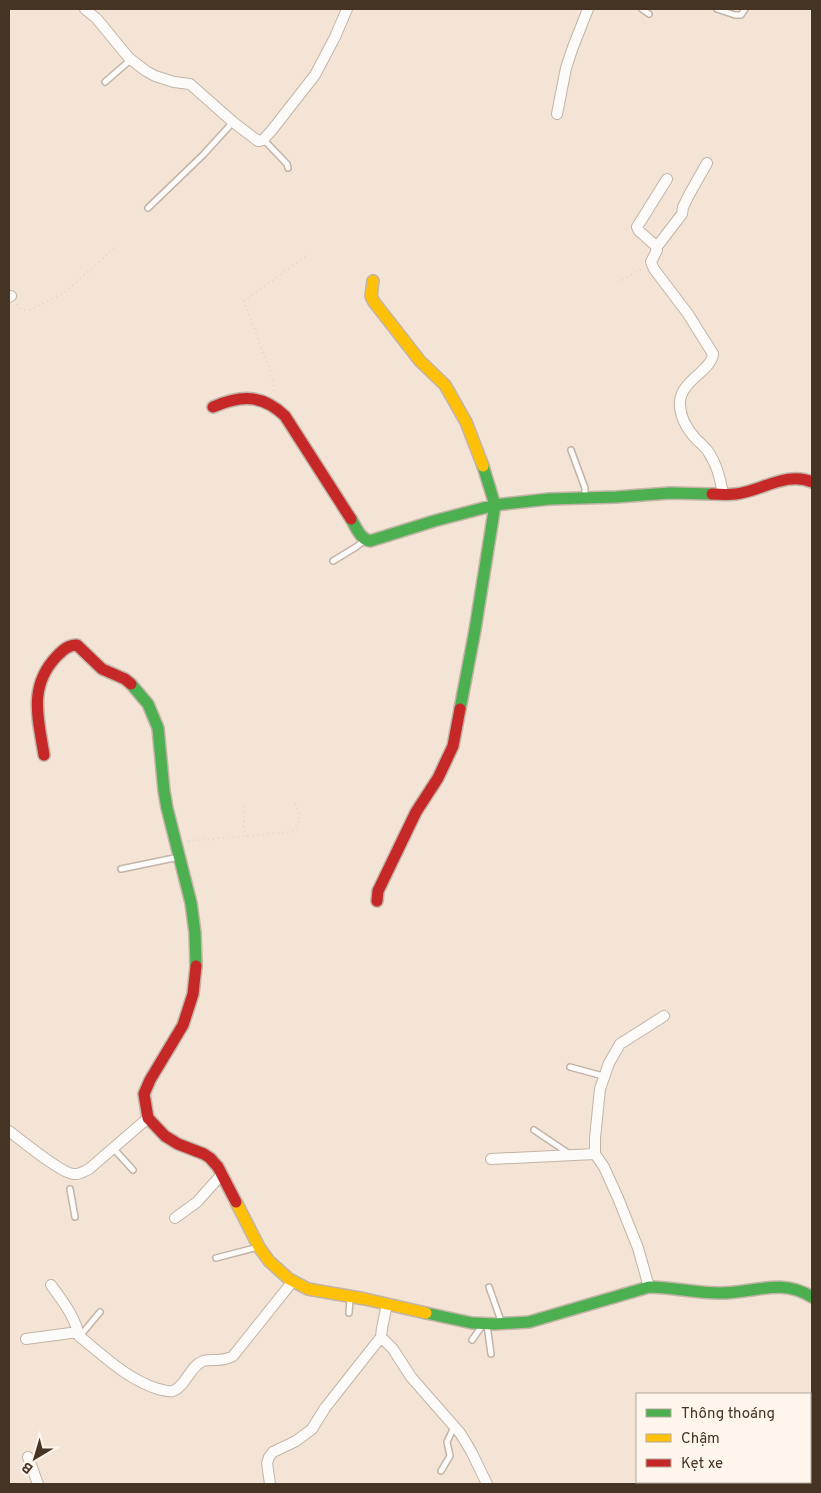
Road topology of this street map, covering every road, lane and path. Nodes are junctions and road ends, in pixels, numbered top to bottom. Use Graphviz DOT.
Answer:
graph roads {
  1 [pos="85,9"];
  2 [pos="347,9"];
  3 [pos="588,9"];
  4 [pos="642,9"];
  5 [pos="717,9"];
  6 [pos="745,9"];
  7 [pos="649,14"];
  8 [pos="130,58"];
  9 [pos="105,82"];
  10 [pos="557,114"];
  11 [pos="233,122"];
  12 [pos="263,139"];
  13 [pos="707,163"];
  14 [pos="288,168"];
  15 [pos="667,179"];
  16 [pos="148,208"];
  17 [pos="117,246"];
  18 [pos="656,248"];
  19 [pos="309,254"];
  20 [pos="651,262"];
  21 [pos="373,281"];
  22 [pos="618,282"];
  23 [pos="10,297"];
  24 [pos="274,406"];
  25 [pos="214,407"];
  26 [pos="571,450"];
  27 [pos="812,482"];
  28 [pos="722,494"];
  29 [pos="585,498"];
  30 [pos="495,505"];
  31 [pos="365,540"];
  32 [pos="333,561"];
  33 [pos="44,756"];
  34 [pos="295,803"];
  35 [pos="244,806"];
  36 [pos="247,836"];
  37 [pos="176,842"];
  38 [pos="180,857"];
  39 [pos="120,869"];
  40 [pos="377,901"];
  41 [pos="664,1016"];
  42 [pos="570,1067"];
  43 [pos="603,1076"];
  44 [pos="148,1118"];
  45 [pos="534,1130"];
  46 [pos="9,1131"];
  47 [pos="114,1149"];
  48 [pos="595,1154"];
  49 [pos="571,1155"];
  50 [pos="491,1159"];
  51 [pos="133,1170"];
  52 [pos="222,1174"];
  53 [pos="70,1189"];
  54 [pos="75,1217"];
  55 [pos="174,1218"];
  56 [pos="259,1247"];
  57 [pos="216,1258"];
  58 [pos="292,1281"];
  59 [pos="51,1285"];
  60 [pos="489,1287"];
  61 [pos="649,1288"];
  62 [pos="350,1297"];
  63 [pos="812,1297"];
  64 [pos="387,1304"];
  65 [pos="100,1312"];
  66 [pos="349,1313"];
  67 [pos="485,1324"];
  68 [pos="502,1324"];
  69 [pos="78,1334"];
  70 [pos="381,1337"];
  71 [pos="26,1339"];
  72 [pos="472,1340"];
  73 [pos="491,1354"];
  74 [pos="454,1427"];
  75 [pos="28,1457"];
  76 [pos="441,1471"];
  77 [pos="38,1484"];
  78 [pos="270,1484"];
  79 [pos="487,1484"];
  1 -- 8 [label="street"];
  2 -- 12 [label="street"];
  3 -- 10 [label="street"];
  4 -- 7 [label="lane"];
  5 -- 6 [label="lane"];
  8 -- 9 [label="lane"];
  8 -- 11 [label="street"];
  11 -- 12 [label="street"];
  11 -- 16 [label="lane"];
  12 -- 14 [label="lane"];
  13 -- 18 [label="street"];
  15 -- 18 [label="street"];
  17 -- 23 [label="path"];
  18 -- 20 [label="street"];
  19 -- 24 [label="path"];
  20 -- 22 [label="path"];
  20 -- 28 [label="street"];
  21 -- 30 [label="street"];
  24 -- 25 [label="street"];
  24 -- 31 [label="street"];
  26 -- 29 [label="lane"];
  27 -- 28 [label="street"];
  28 -- 29 [label="street"];
  29 -- 30 [label="street"];
  30 -- 31 [label="street"];
  30 -- 40 [label="street"];
  31 -- 32 [label="lane"];
  33 -- 37 [label="street"];
  34 -- 36 [label="path"];
  35 -- 36 [label="path"];
  36 -- 37 [label="path"];
  37 -- 38 [label="street"];
  38 -- 39 [label="lane"];
  38 -- 44 [label="street"];
  41 -- 43 [label="street"];
  42 -- 43 [label="lane"];
  43 -- 48 [label="street"];
  44 -- 47 [label="street"];
  44 -- 52 [label="street"];
  45 -- 49 [label="lane"];
  46 -- 47 [label="street"];
  47 -- 51 [label="lane"];
  48 -- 49 [label="street"];
  48 -- 61 [label="street"];
  49 -- 50 [label="street"];
  52 -- 55 [label="street"];
  52 -- 56 [label="street"];
  53 -- 54 [label="lane"];
  56 -- 57 [label="lane"];
  56 -- 58 [label="street"];
  58 -- 62 [label="street"];
  58 -- 69 [label="street"];
  59 -- 69 [label="street"];
  60 -- 68 [label="lane"];
  61 -- 63 [label="street"];
  61 -- 68 [label="street"];
  62 -- 64 [label="street"];
  62 -- 66 [label="lane"];
  64 -- 67 [label="street"];
  64 -- 70 [label="street"];
  65 -- 69 [label="lane"];
  67 -- 68 [label="street"];
  67 -- 72 [label="lane"];
  67 -- 73 [label="lane"];
  69 -- 71 [label="street"];
  70 -- 74 [label="street"];
  70 -- 78 [label="street"];
  74 -- 76 [label="lane"];
  74 -- 79 [label="street"];
  75 -- 77 [label="street"];
}
